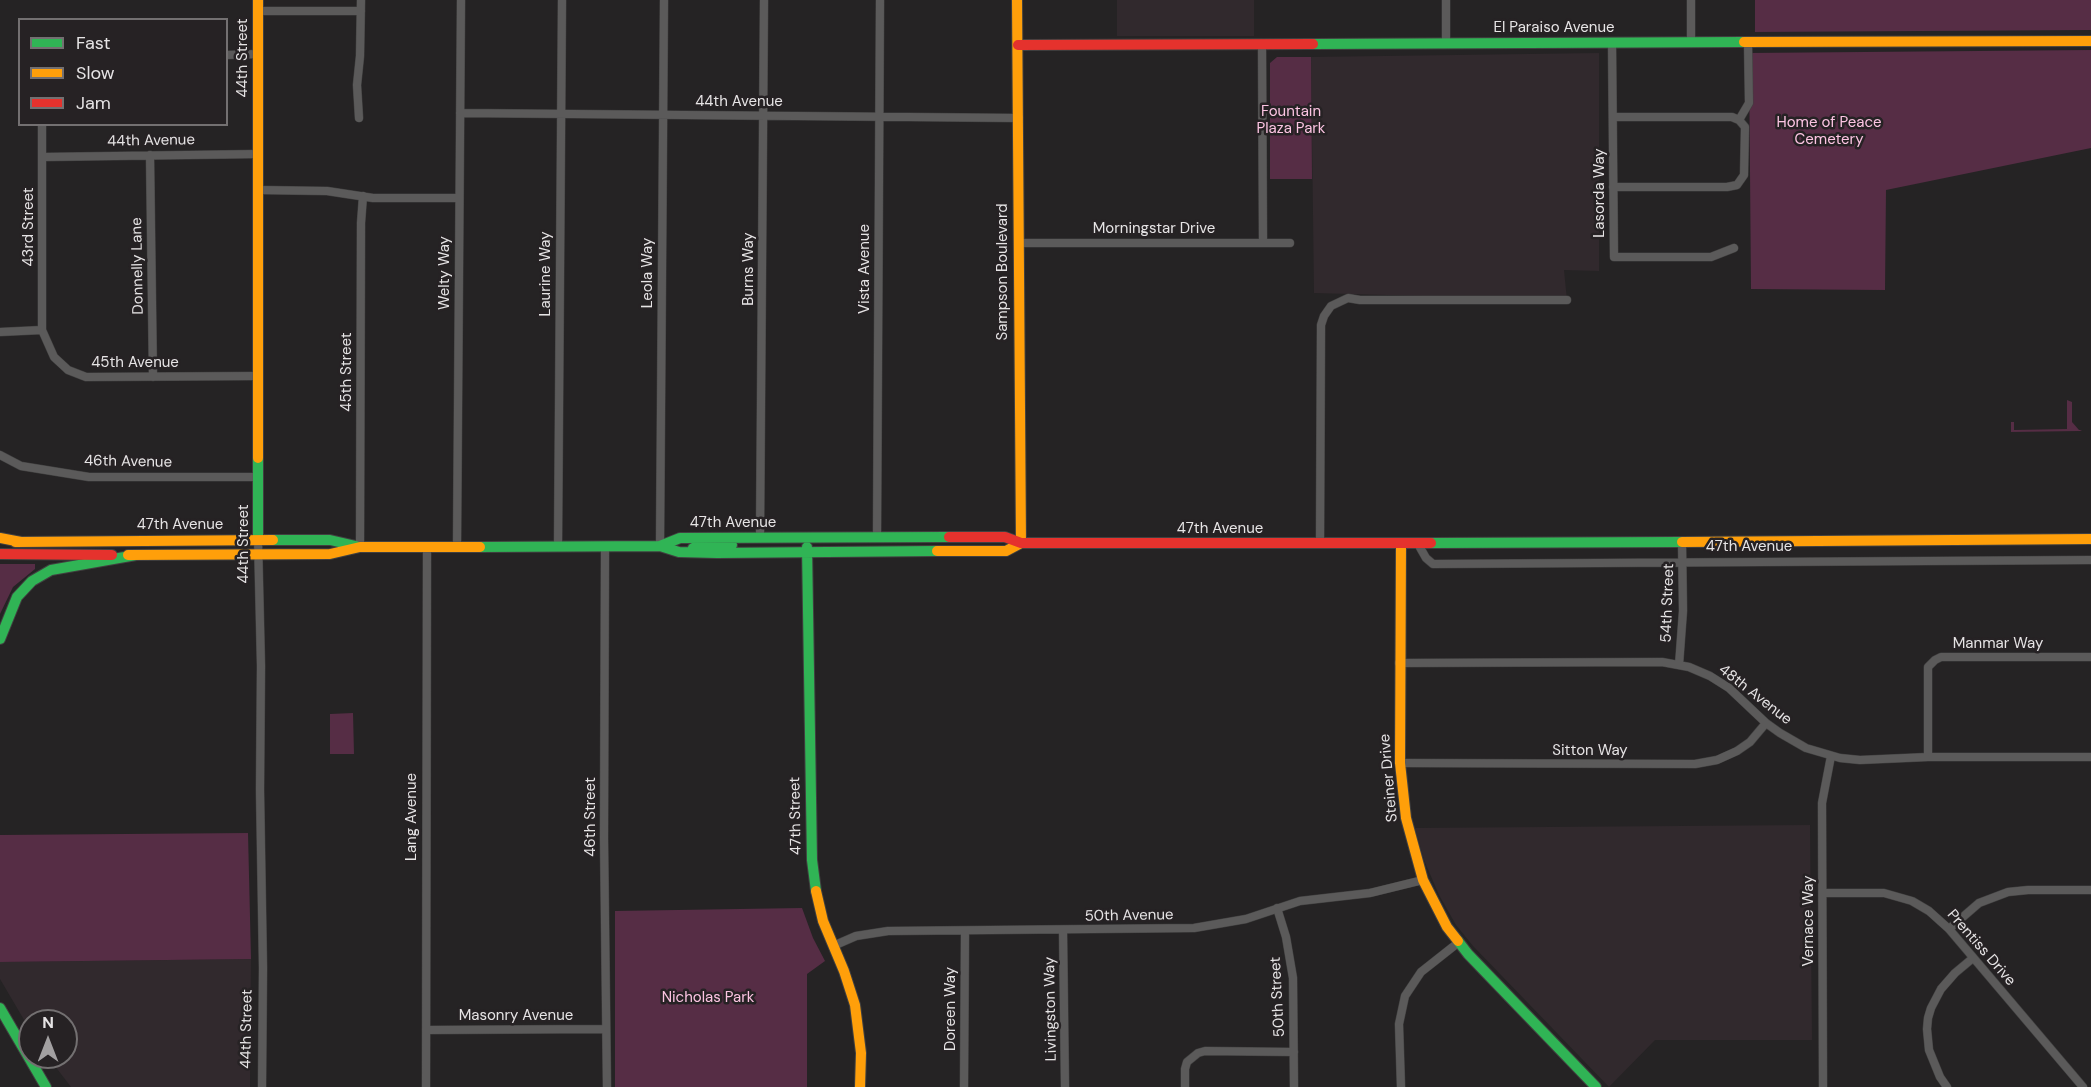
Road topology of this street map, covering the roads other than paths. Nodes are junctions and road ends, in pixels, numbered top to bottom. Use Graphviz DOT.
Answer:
graph roads {
  1 [pos="361,0"];
  2 [pos="461,0"];
  3 [pos="562,0"];
  4 [pos="664,0"];
  5 [pos="764,0"];
  6 [pos="880,0"];
  7 [pos="1017,0"];
  8 [pos="1446,0"];
  9 [pos="1691,0"];
  10 [pos="258,6"];
  11 [pos="361,11"];
  12 [pos="2091,41"];
  13 [pos="1612,42"];
  14 [pos="1691,42"];
  15 [pos="1748,42"];
  16 [pos="1446,43"];
  17 [pos="1262,44"];
  18 [pos="1018,45"];
  19 [pos="259,54"];
  20 [pos="228,55"];
  21 [pos="460,113"];
  22 [pos="561,114"];
  23 [pos="662,115"];
  24 [pos="763,116"];
  25 [pos="880,117"];
  26 [pos="1613,117"];
  27 [pos="359,118"];
  28 [pos="1018,118"];
  29 [pos="1739,120"];
  30 [pos="42,126"];
  31 [pos="259,154"];
  32 [pos="150,155"];
  33 [pos="43,157"];
  34 [pos="1613,187"];
  35 [pos="258,190"];
  36 [pos="363,196"];
  37 [pos="459,198"];
  38 [pos="1018,243"];
  39 [pos="1263,243"];
  40 [pos="1290,243"];
  41 [pos="1734,248"];
  42 [pos="1567,300"];
  43 [pos="42,330"];
  44 [pos="0,332"];
  45 [pos="259,376"];
  46 [pos="153,377"];
  47 [pos="0,455"];
  48 [pos="259,477"];
  49 [pos="878,537"];
  50 [pos="760,538"];
  51 [pos="807,538"];
  52 [pos="258,539"];
  53 [pos="2091,539"];
  54 [pos="0,540"];
  55 [pos="1682,542"];
  56 [pos="1021,543"];
  57 [pos="1320,544"];
  58 [pos="1401,544"];
  59 [pos="1418,544"];
  60 [pos="660,546"];
  61 [pos="360,547"];
  62 [pos="457,547"];
  63 [pos="558,547"];
  64 [pos="605,547"];
  65 [pos="427,548"];
  66 [pos="679,552"];
  67 [pos="807,552"];
  68 [pos="0,554"];
  69 [pos="258,554"];
  70 [pos="136,555"];
  71 [pos="2091,560"];
  72 [pos="1683,562"];
  73 [pos="0,639"];
  74 [pos="2091,657"];
  75 [pos="1399,663"];
  76 [pos="1679,665"];
  77 [pos="1766,723"];
  78 [pos="1831,756"];
  79 [pos="1928,757"];
  80 [pos="2091,757"];
  81 [pos="1400,764"];
  82 [pos="1423,880"];
  83 [pos="2091,890"];
  84 [pos="1823,893"];
  85 [pos="1277,908"];
  86 [pos="1949,928"];
  87 [pos="1063,930"];
  88 [pos="965,931"];
  89 [pos="1459,942"];
  90 [pos="833,946"];
  91 [pos="1973,958"];
  92 [pos="0,1008"];
  93 [pos="0,1026"];
  94 [pos="605,1029"];
  95 [pos="426,1030"];
  96 [pos="1294,1052"];
  97 [pos="45,1087"];
  98 [pos="262,1087"];
  99 [pos="426,1087"];
  100 [pos="607,1087"];
  101 [pos="860,1087"];
  102 [pos="964,1087"];
  103 [pos="1065,1087"];
  104 [pos="1185,1087"];
  105 [pos="1293,1087"];
  106 [pos="1401,1087"];
  107 [pos="1596,1087"];
  108 [pos="1823,1087"];
  109 [pos="1947,1087"];
  110 [pos="2083,1087"];
  1 -- 11 [label="street"];
  2 -- 21 [label="street, Welty Way"];
  3 -- 22 [label="street, Laurine Way"];
  4 -- 23 [label="street, Leola Way"];
  5 -- 24 [label="street, Burns Way"];
  6 -- 25 [label="street, Vista Avenue"];
  7 -- 18 [label="main road, Sampson Boulevard"];
  8 -- 16 [label="street"];
  9 -- 14 [label="street"];
  10 -- 11 [label="street"];
  10 -- 19 [label="main road, 44th Street"];
  11 -- 27 [label="street"];
  12 -- 15 [label="main road, El Paraiso Avenue"];
  13 -- 14 [label="main road, El Paraiso Avenue"];
  13 -- 16 [label="main road, El Paraiso Avenue"];
  13 -- 26 [label="street, Lasorda Way"];
  14 -- 15 [label="main road, El Paraiso Avenue"];
  15 -- 29 [label="street"];
  16 -- 17 [label="main road, El Paraiso Avenue"];
  17 -- 18 [label="main road, El Paraiso Avenue"];
  17 -- 39 [label="street"];
  18 -- 28 [label="main road, Sampson Boulevard"];
  19 -- 20 [label="street"];
  19 -- 31 [label="main road, 44th Street"];
  21 -- 22 [label="street, 44th Avenue"];
  21 -- 37 [label="street, Welty Way"];
  22 -- 23 [label="street, 44th Avenue"];
  22 -- 63 [label="street, Laurine Way"];
  23 -- 24 [label="street, 44th Avenue"];
  23 -- 60 [label="street, Leola Way"];
  24 -- 25 [label="street, 44th Avenue"];
  24 -- 50 [label="street, Burns Way"];
  25 -- 28 [label="street, 44th Avenue"];
  25 -- 49 [label="street, Vista Avenue"];
  26 -- 29 [label="street"];
  26 -- 34 [label="street, Lasorda Way"];
  28 -- 38 [label="main road, Sampson Boulevard"];
  29 -- 34 [label="street"];
  30 -- 33 [label="street, 43rd Street"];
  31 -- 32 [label="street, 44th Avenue"];
  31 -- 35 [label="main road, 44th Street"];
  32 -- 33 [label="street, 44th Avenue"];
  32 -- 46 [label="street, Donnelly Lane"];
  33 -- 43 [label="street, 43rd Street"];
  34 -- 41 [label="street, Lasorda Way"];
  35 -- 36 [label="street"];
  35 -- 45 [label="main road, 44th Street"];
  36 -- 37 [label="street"];
  36 -- 61 [label="street, 45th Street"];
  37 -- 62 [label="street, Welty Way"];
  38 -- 39 [label="street, Morningstar Drive"];
  38 -- 56 [label="main road, Sampson Boulevard"];
  39 -- 40 [label="street, Morningstar Drive"];
  42 -- 57 [label="street"];
  43 -- 44 [label="street"];
  43 -- 46 [label="street, 45th Avenue"];
  45 -- 46 [label="street, 45th Avenue"];
  45 -- 48 [label="main road, 44th Street"];
  47 -- 48 [label="street, 46th Avenue"];
  48 -- 52 [label="main road, 44th Street"];
  49 -- 51 [label="main road, 47th Avenue"];
  49 -- 56 [label="main road, 47th Avenue"];
  50 -- 51 [label="main road, 47th Avenue"];
  50 -- 60 [label="main road, 47th Avenue"];
  50 -- 66 [label="main road"];
  51 -- 67 [label="main road, 47th Street"];
  52 -- 54 [label="main road, 47th Avenue"];
  52 -- 61 [label="main road, 47th Avenue"];
  52 -- 69 [label="street, 44th Street"];
  53 -- 55 [label="main road, 47th Avenue"];
  55 -- 59 [label="main road, 47th Avenue"];
  55 -- 72 [label="street, 54th Street"];
  56 -- 57 [label="main road, 47th Avenue"];
  56 -- 67 [label="main road, 47th Avenue"];
  57 -- 58 [label="main road, 47th Avenue"];
  58 -- 59 [label="main road, 47th Avenue"];
  58 -- 75 [label="main road, Steiner Drive"];
  59 -- 72 [label="street, 47th Avenue"];
  60 -- 64 [label="main road, 47th Avenue"];
  60 -- 66 [label="main road, 47th Avenue"];
  61 -- 65 [label="main road, 47th Avenue"];
  61 -- 69 [label="main road, 47th Avenue"];
  62 -- 63 [label="main road, 47th Avenue"];
  62 -- 65 [label="main road, 47th Avenue"];
  63 -- 64 [label="main road, 47th Avenue"];
  64 -- 94 [label="street, 46th Street"];
  65 -- 95 [label="street, Lang Avenue"];
  66 -- 67 [label="main road, 47th Avenue"];
  67 -- 90 [label="main road, 47th Street"];
  68 -- 70 [label="main road, 47th Avenue"];
  69 -- 70 [label="main road, 47th Avenue"];
  69 -- 98 [label="street, 44th Street"];
  70 -- 73 [label="main road"];
  71 -- 72 [label="street, 47th Avenue"];
  72 -- 76 [label="street, 54th Street"];
  74 -- 79 [label="street, Manmar Way"];
  75 -- 76 [label="street, 48th Avenue"];
  75 -- 81 [label="main road, Steiner Drive"];
  76 -- 77 [label="street, 48th Avenue"];
  77 -- 78 [label="street, 48th Avenue"];
  77 -- 81 [label="street, Sitton Way"];
  78 -- 79 [label="street, 48th Avenue"];
  78 -- 84 [label="street, Vernace Way"];
  79 -- 80 [label="street, 48th Avenue"];
  81 -- 82 [label="main road, Steiner Drive"];
  82 -- 85 [label="street, 50th Avenue"];
  82 -- 89 [label="main road, Steiner Drive"];
  83 -- 86 [label="street"];
  84 -- 86 [label="street, Prentiss Drive"];
  84 -- 108 [label="street, Vernace Way"];
  85 -- 87 [label="street, 50th Avenue"];
  85 -- 96 [label="street, 50th Street"];
  86 -- 91 [label="street, Prentiss Drive"];
  87 -- 88 [label="street, 50th Avenue"];
  87 -- 103 [label="street, Livingston Way"];
  88 -- 90 [label="street, 50th Avenue"];
  88 -- 102 [label="street, Doreen Way"];
  89 -- 106 [label="street"];
  89 -- 107 [label="main road, Steiner Drive"];
  90 -- 101 [label="main road, 47th Street"];
  91 -- 109 [label="street"];
  91 -- 110 [label="street, Prentiss Drive"];
  92 -- 97 [label="main road"];
  93 -- 97 [label="main road"];
  94 -- 95 [label="street, Masonry Avenue"];
  94 -- 100 [label="street, 46th Street"];
  95 -- 99 [label="street, Lang Avenue"];
  96 -- 104 [label="street"];
  96 -- 105 [label="street, 50th Street"];
}
